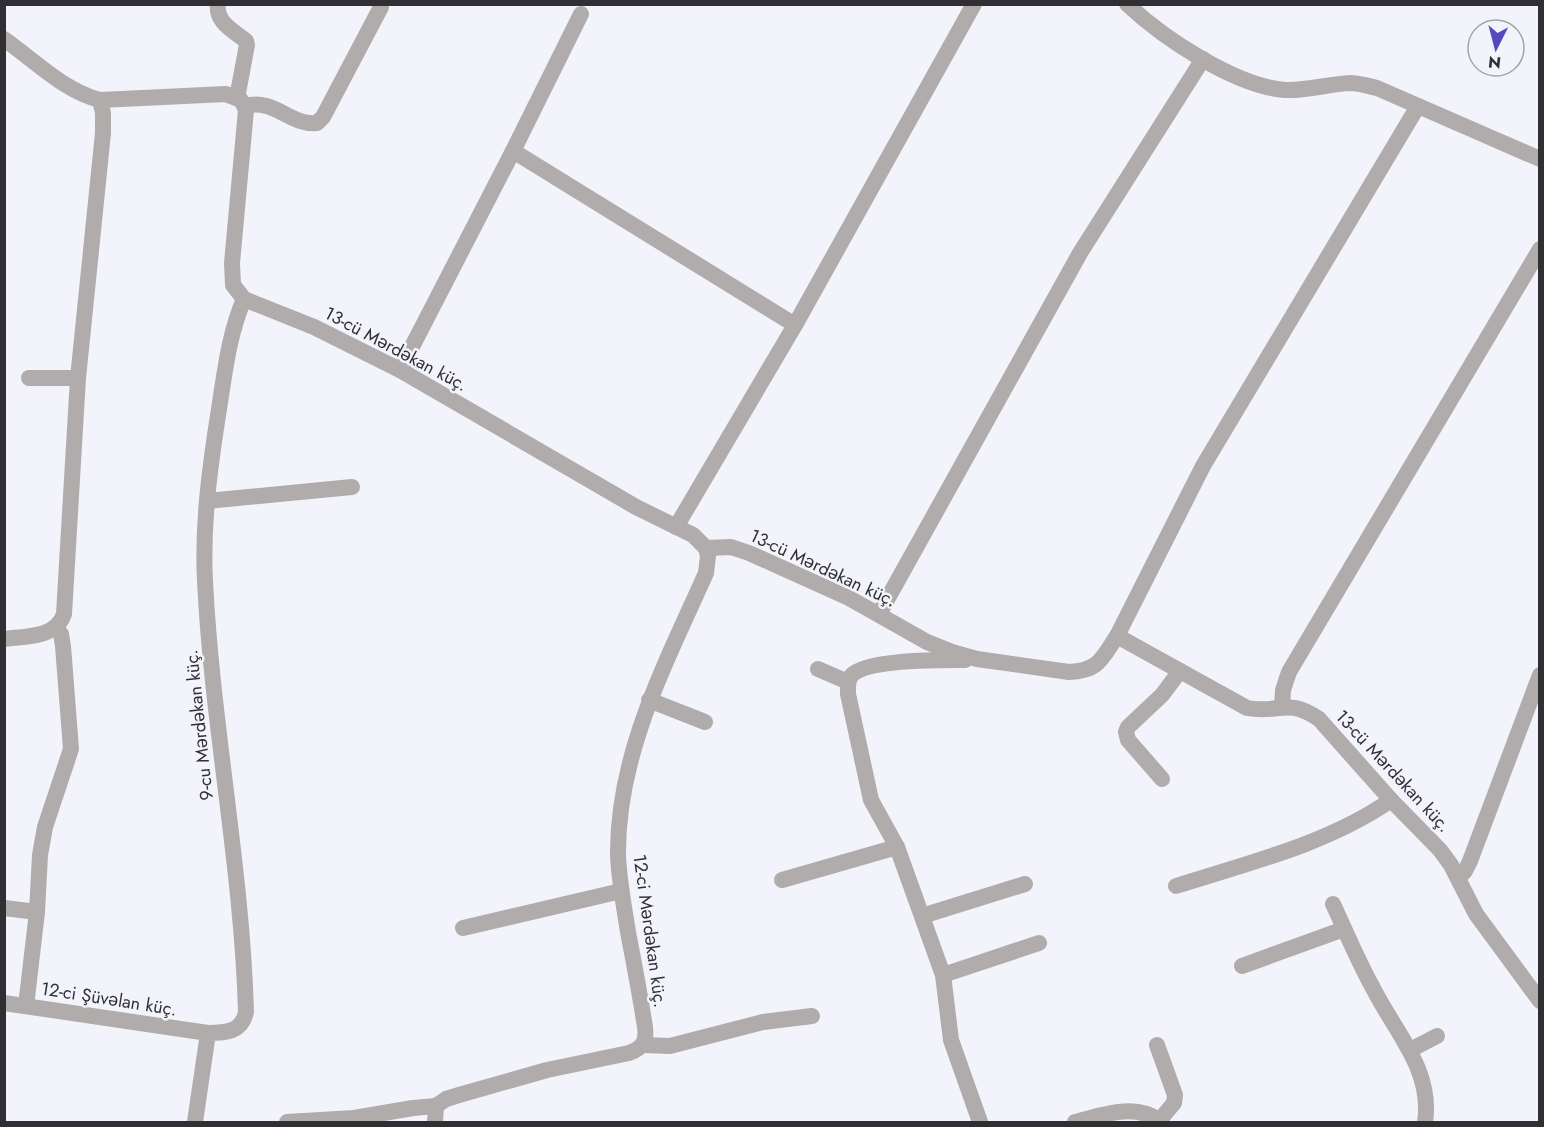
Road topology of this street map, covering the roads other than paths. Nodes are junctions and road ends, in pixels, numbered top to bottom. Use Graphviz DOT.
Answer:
graph roads {
  1 [pos="218,4"];
  2 [pos="974,4"];
  3 [pos="1127,4"];
  4 [pos="381,8"];
  5 [pos="581,14"];
  6 [pos="4,39"];
  7 [pos="1203,59"];
  8 [pos="100,100"];
  9 [pos="241,102"];
  10 [pos="1418,106"];
  11 [pos="513,152"];
  12 [pos="1539,159"];
  13 [pos="1539,249"];
  14 [pos="244,299"];
  15 [pos="795,325"];
  16 [pos="400,370"];
  17 [pos="30,378"];
  18 [pos="78,378"];
  19 [pos="352,487"];
  20 [pos="207,501"];
  21 [pos="676,527"];
  22 [pos="706,548"];
  23 [pos="879,614"];
  24 [pos="56,628"];
  25 [pos="912,634"];
  26 [pos="1118,636"];
  27 [pos="4,639"];
  28 [pos="977,659"];
  29 [pos="907,662"];
  30 [pos="818,669"];
  31 [pos="1180,671"];
  32 [pos="1539,675"];
  33 [pos="848,682"];
  34 [pos="649,700"];
  35 [pos="1282,706"];
  36 [pos="705,723"];
  37 [pos="1162,779"];
  38 [pos="1391,800"];
  39 [pos="897,847"];
  40 [pos="1458,878"];
  41 [pos="782,880"];
  42 [pos="1025,884"];
  43 [pos="1176,886"];
  44 [pos="621,891"];
  45 [pos="1333,904"];
  46 [pos="4,908"];
  47 [pos="37,912"];
  48 [pos="922,916"];
  49 [pos="463,928"];
  50 [pos="1344,929"];
  51 [pos="1039,943"];
  52 [pos="1242,966"];
  53 [pos="943,975"];
  54 [pos="1539,1000"];
  55 [pos="4,1003"];
  56 [pos="26,1006"];
  57 [pos="812,1016"];
  58 [pos="208,1033"];
  59 [pos="1437,1036"];
  60 [pos="643,1045"];
  61 [pos="1157,1045"];
  62 [pos="1410,1050"];
  63 [pos="435,1114"];
  64 [pos="195,1122"];
  65 [pos="287,1122"];
  66 [pos="980,1122"];
  67 [pos="1075,1122"];
  68 [pos="1160,1122"];
  69 [pos="1425,1122"];
  1 -- 9 [label="street"];
  2 -- 15 [label="street"];
  3 -- 7 [label="street"];
  4 -- 9 [label="street"];
  5 -- 11 [label="street"];
  6 -- 8 [label="street"];
  7 -- 10 [label="street"];
  7 -- 23 [label="street"];
  8 -- 9 [label="street"];
  8 -- 18 [label="street"];
  9 -- 14 [label="street"];
  10 -- 12 [label="street"];
  10 -- 26 [label="street"];
  11 -- 15 [label="street"];
  11 -- 16 [label="street"];
  13 -- 35 [label="street"];
  14 -- 16 [label="street, 13-cü Mərdəkan küç."];
  14 -- 20 [label="street, 9-cu Mərdəkan küç."];
  15 -- 21 [label="street"];
  16 -- 21 [label="street, 13-cü Mərdəkan küç."];
  17 -- 18 [label="street"];
  18 -- 24 [label="street"];
  19 -- 20 [label="street"];
  20 -- 58 [label="street, 9-cu Mərdəkan küç."];
  21 -- 22 [label="street, 13-cü Mərdəkan küç."];
  22 -- 23 [label="street, 13-cü Mərdəkan küç."];
  22 -- 34 [label="street, 12-ci Mərdəkan küç."];
  23 -- 25 [label="street, 13-cü Mərdəkan küç."];
  24 -- 27 [label="street"];
  24 -- 47 [label="street"];
  25 -- 28 [label="street, 13-cü Mərdəkan küç."];
  25 -- 29 [label="street"];
  26 -- 28 [label="street, 13-cü Mərdəkan küç."];
  26 -- 31 [label="street, 13-cü Mərdəkan küç."];
  28 -- 29 [label="street"];
  29 -- 33 [label="street"];
  30 -- 33 [label="street"];
  31 -- 35 [label="street, 13-cü Mərdəkan küç."];
  31 -- 37 [label="street"];
  32 -- 40 [label="street"];
  33 -- 39 [label="street"];
  34 -- 36 [label="street"];
  34 -- 44 [label="street, 12-ci Mərdəkan küç."];
  35 -- 38 [label="street, 13-cü Mərdəkan küç."];
  38 -- 40 [label="street, 13-cü Mərdəkan küç."];
  38 -- 43 [label="street"];
  39 -- 41 [label="street"];
  39 -- 48 [label="street"];
  40 -- 54 [label="street, 13-cü Mərdəkan küç."];
  42 -- 48 [label="street"];
  44 -- 49 [label="street"];
  44 -- 60 [label="street, 12-ci Mərdəkan küç."];
  45 -- 50 [label="street"];
  46 -- 47 [label="street"];
  47 -- 56 [label="street"];
  48 -- 53 [label="street"];
  50 -- 52 [label="street"];
  50 -- 62 [label="street"];
  51 -- 53 [label="street"];
  53 -- 66 [label="street"];
  55 -- 56 [label="street, 12-ci Şüvəlan küç."];
  56 -- 58 [label="street, 12-ci Şüvəlan küç."];
  57 -- 60 [label="street"];
  58 -- 64 [label="street"];
  59 -- 62 [label="street"];
  60 -- 63 [label="street"];
  61 -- 68 [label="street"];
  62 -- 69 [label="street"];
  63 -- 65 [label="street"];
  67 -- 68 [label="street"];
}
